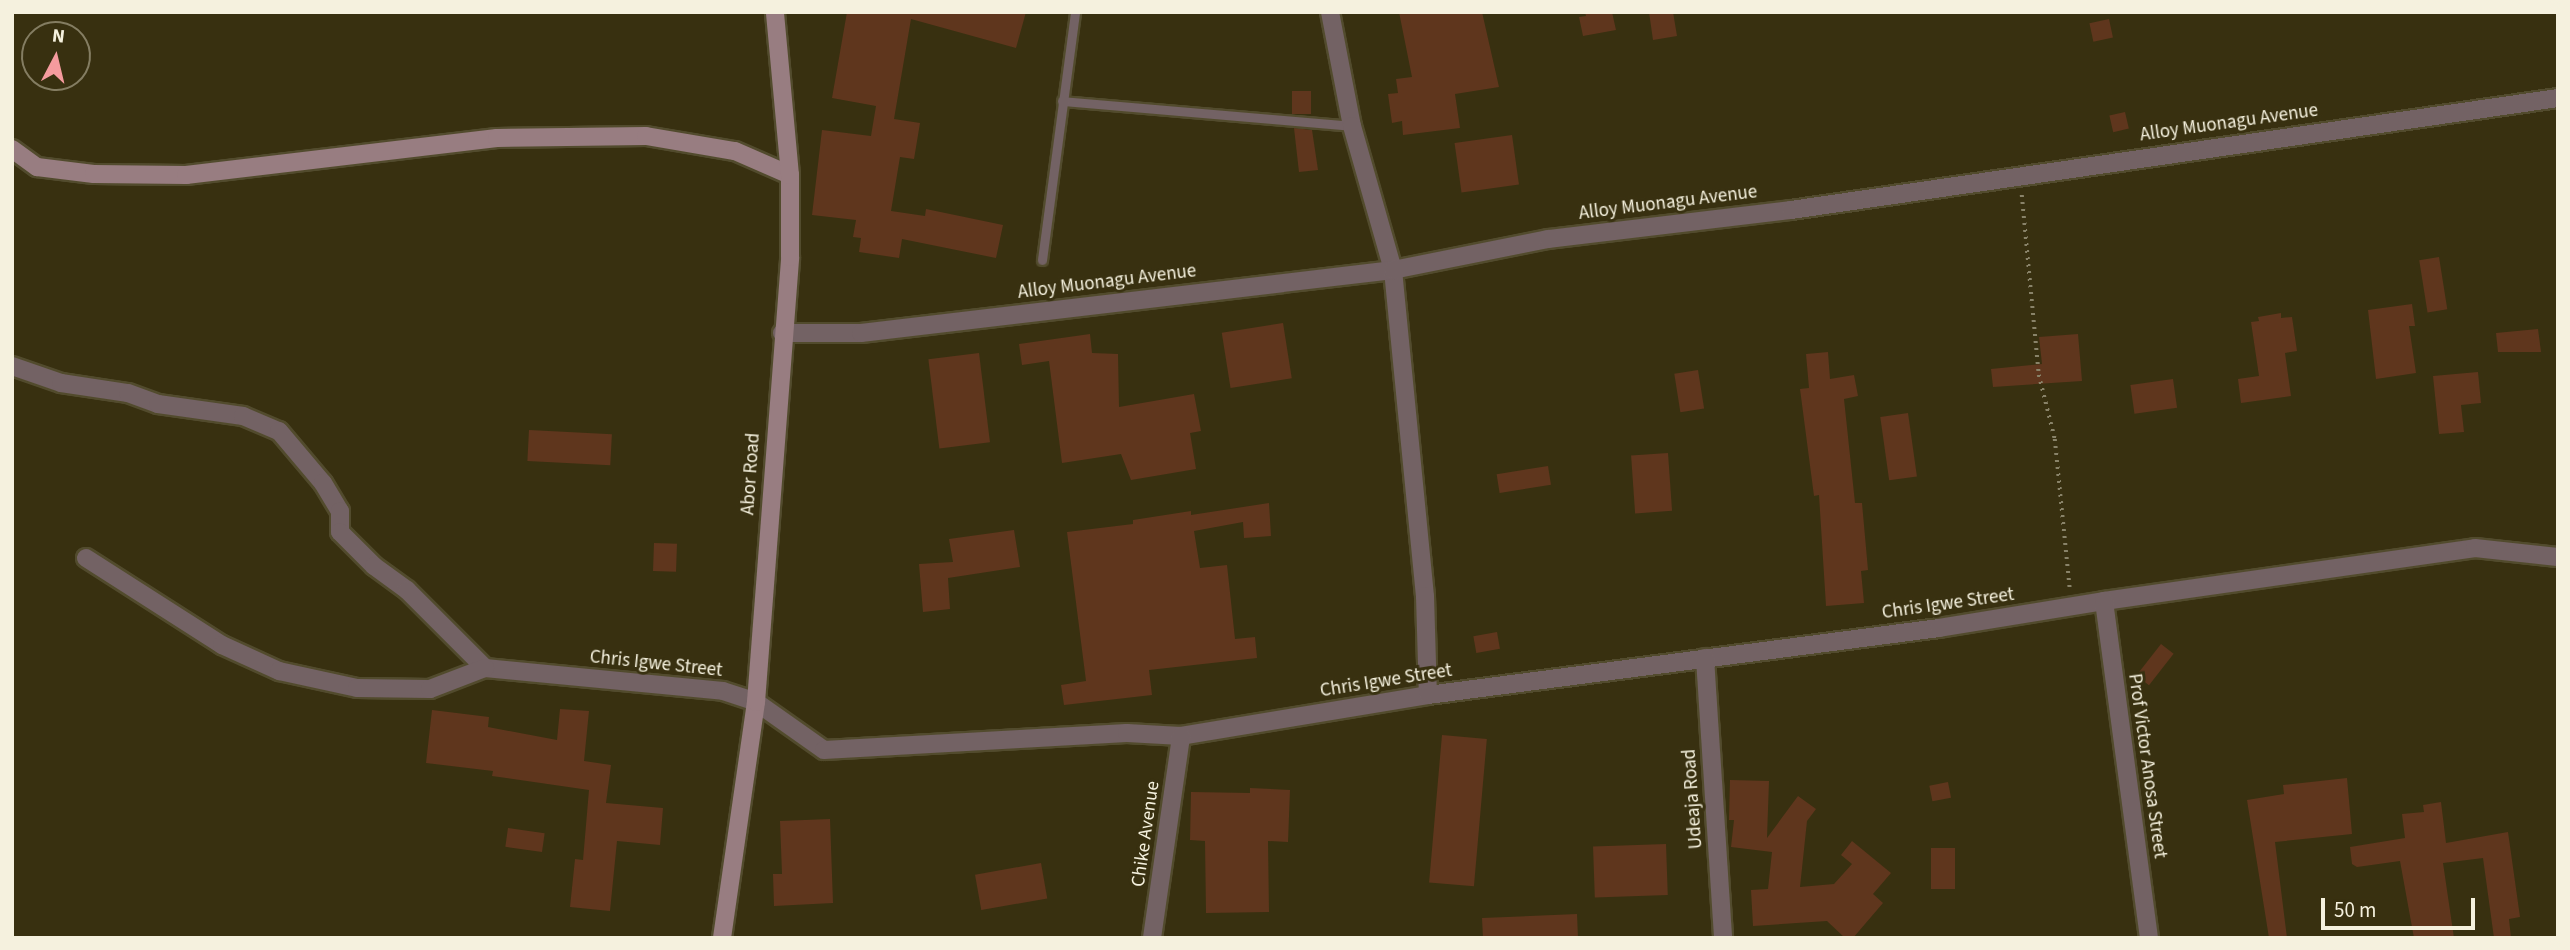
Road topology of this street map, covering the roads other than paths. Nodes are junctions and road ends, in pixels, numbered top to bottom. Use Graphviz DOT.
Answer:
graph roads {
  1 [pos="775,12"];
  2 [pos="1075,12"];
  3 [pos="1330,12"];
  4 [pos="2558,98"];
  5 [pos="1062,101"];
  6 [pos="1352,126"];
  7 [pos="12,149"];
  8 [pos="790,175"];
  9 [pos="1042,260"];
  10 [pos="1393,270"];
  11 [pos="782,333"];
  12 [pos="12,366"];
  13 [pos="2558,557"];
  14 [pos="86,558"];
  15 [pos="2104,600"];
  16 [pos="1705,658"];
  17 [pos="485,668"];
  18 [pos="1428,695"];
  19 [pos="756,702"];
  20 [pos="1181,736"];
  21 [pos="722,938"];
  22 [pos="1152,938"];
  23 [pos="1723,938"];
  24 [pos="2149,938"];
  1 -- 8 [label="street, Abor Road"];
  2 -- 5 [label="lane"];
  3 -- 6 [label="street"];
  4 -- 10 [label="street, Alloy Muonagu Avenue"];
  5 -- 6 [label="lane"];
  5 -- 9 [label="lane"];
  6 -- 10 [label="street"];
  7 -- 8 [label="street"];
  8 -- 11 [label="street, Abor Road"];
  10 -- 11 [label="street, Alloy Muonagu Avenue"];
  10 -- 18 [label="street"];
  11 -- 19 [label="street, Abor Road"];
  12 -- 17 [label="street"];
  13 -- 15 [label="street, Chris Igwe Street"];
  14 -- 17 [label="street"];
  15 -- 16 [label="street, Chris Igwe Street"];
  15 -- 24 [label="street, Prof Victor Anosa Street"];
  16 -- 18 [label="street, Chris Igwe Street"];
  16 -- 23 [label="street, Udeaja Road"];
  17 -- 19 [label="street, Chris Igwe Street"];
  18 -- 20 [label="street, Chris Igwe Street"];
  19 -- 20 [label="street, Chris Igwe Street"];
  19 -- 21 [label="street, Abor Road"];
  20 -- 22 [label="street, Chike Avenue"];
}
